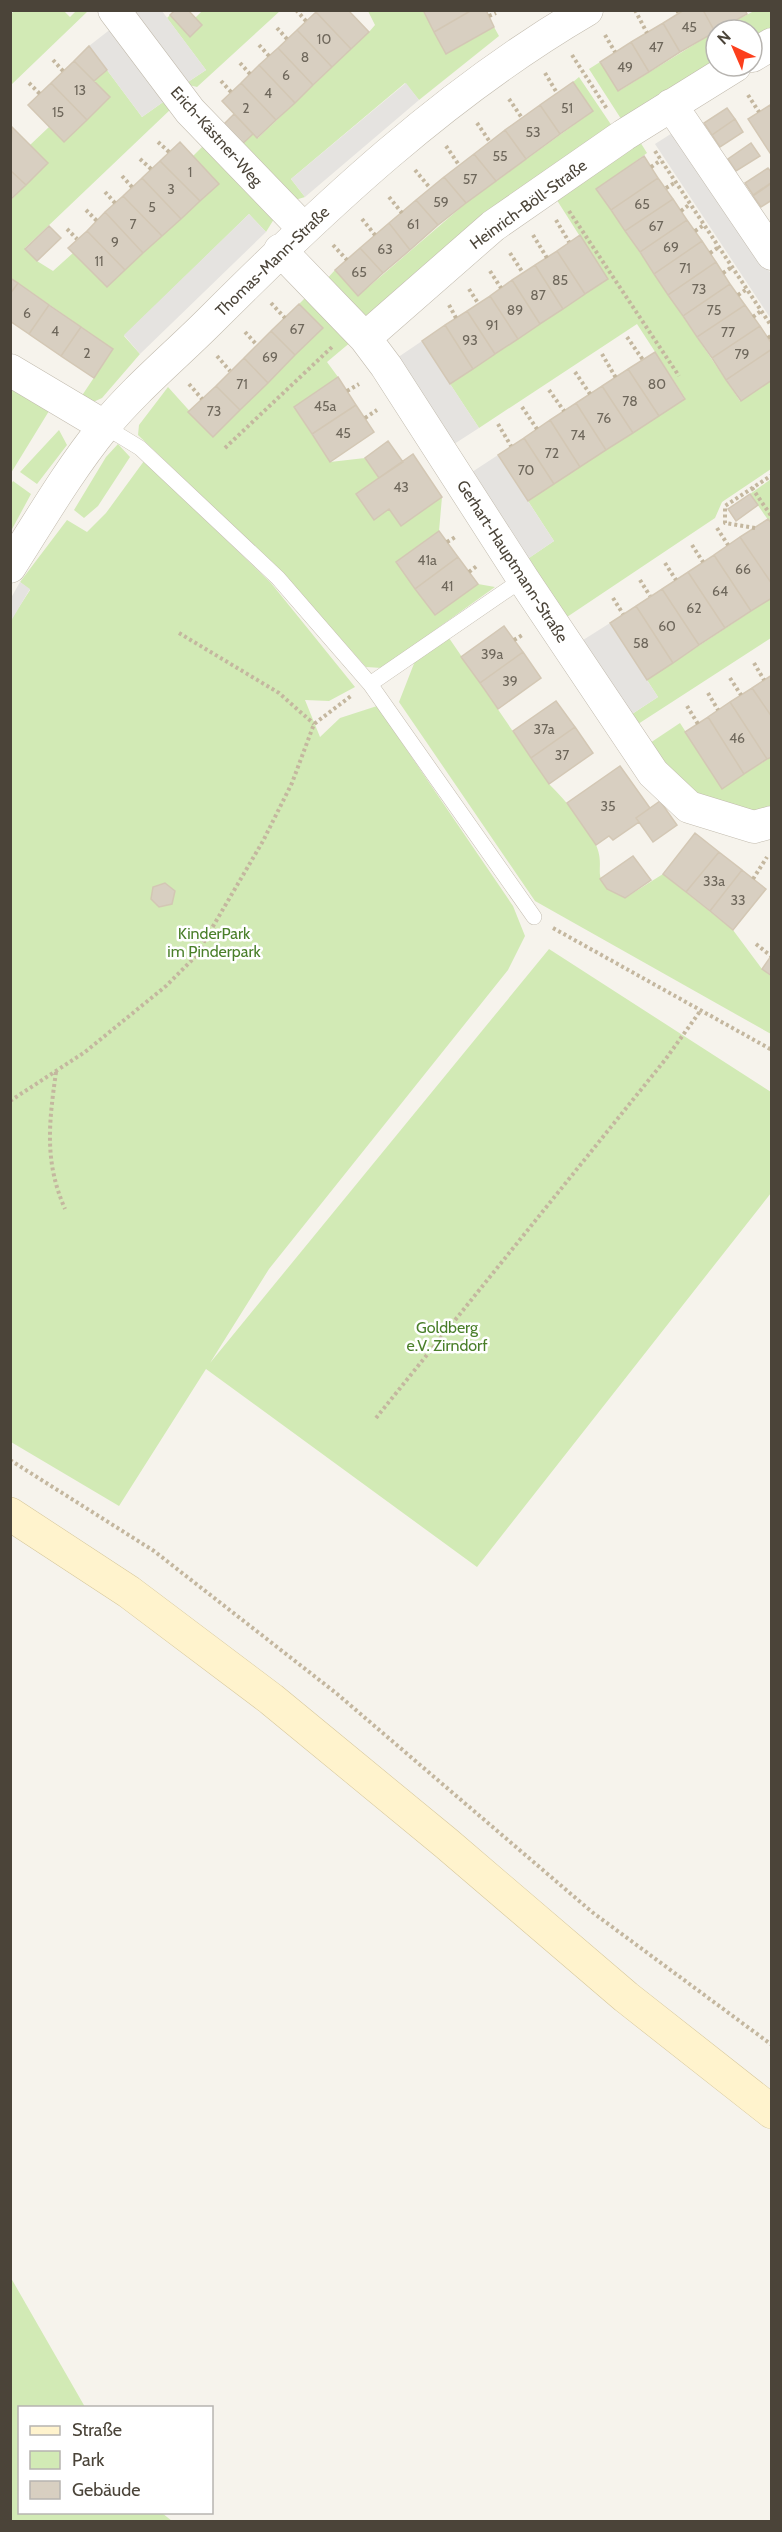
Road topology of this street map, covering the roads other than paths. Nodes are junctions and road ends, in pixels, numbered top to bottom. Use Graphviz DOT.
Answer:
graph roads {
  1 [pos="114,10"];
  2 [pos="587,10"];
  3 [pos="558,31"];
  4 [pos="715,78"];
  5 [pos="671,105"];
  6 [pos="303,228"];
  7 [pos="280,250"];
  8 [pos="771,254"];
  9 [pos="360,332"];
  10 [pos="10,370"];
  11 [pos="104,426"];
  12 [pos="10,567"];
  13 [pos="523,579"];
  14 [pos="370,684"];
  15 [pos="771,822"];
  16 [pos="534,917"];
  17 [pos="10,1514"];
  18 [pos="771,2112"];
  1 -- 6 [label="street, Erich-Kästner-Weg"];
  2 -- 3 [label="street, Thomas-Mann-Straße"];
  3 -- 6 [label="street, Thomas-Mann-Straße"];
  4 -- 5 [label="street, Heinrich-Böll-Straße"];
  5 -- 8 [label="street"];
  5 -- 9 [label="street, Heinrich-Böll-Straße"];
  6 -- 7 [label="street, Thomas-Mann-Straße"];
  7 -- 9 [label="street, Gerhart-Hauptmann-Straße"];
  7 -- 11 [label="street, Thomas-Mann-Straße"];
  9 -- 13 [label="street, Gerhart-Hauptmann-Straße"];
  10 -- 11 [label="street"];
  11 -- 12 [label="street, Thomas-Mann-Straße"];
  11 -- 14 [label="lane"];
  13 -- 14 [label="lane"];
  13 -- 15 [label="street, Gerhart-Hauptmann-Straße"];
  14 -- 16 [label="lane"];
  17 -- 18 [label="street"];
}
